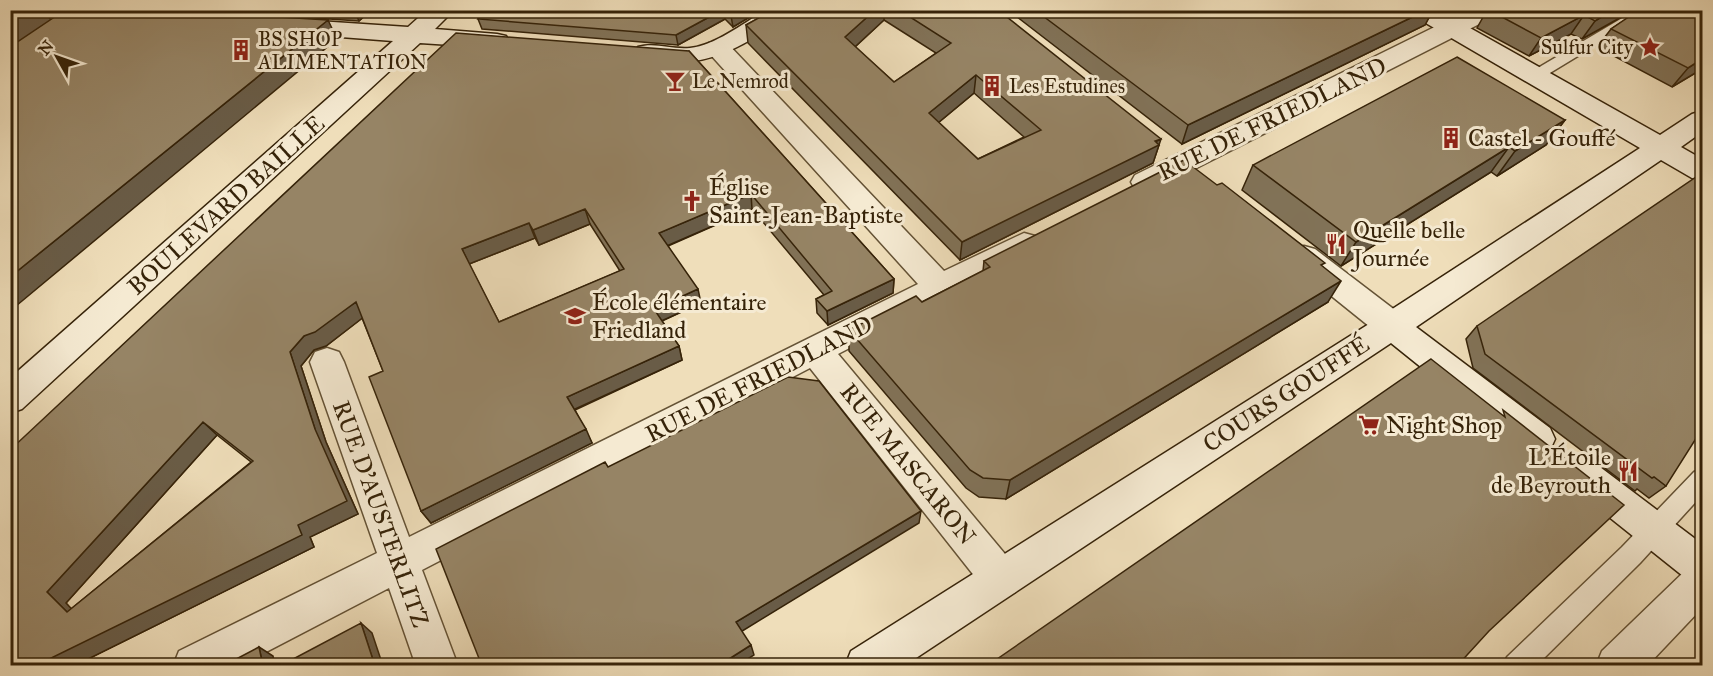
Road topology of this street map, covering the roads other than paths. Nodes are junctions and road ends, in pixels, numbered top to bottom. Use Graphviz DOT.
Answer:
graph roads {
  1 [pos="18,10"];
  2 [pos="442,10"];
  3 [pos="784,10"];
  4 [pos="1420,10"];
  5 [pos="1488,10"];
  6 [pos="87,13"];
  7 [pos="132,17"];
  8 [pos="1624,22"];
  9 [pos="269,25"];
  10 [pos="1452,28"];
  11 [pos="417,34"];
  12 [pos="49,37"];
  13 [pos="517,42"];
  14 [pos="718,48"];
  15 [pos="621,50"];
  16 [pos="1534,75"];
  17 [pos="1702,120"];
  18 [pos="1663,148"];
  19 [pos="1174,154"];
  20 [pos="1702,171"];
  21 [pos="1210,183"];
  22 [pos="1126,192"];
  23 [pos="1043,234"];
  24 [pos="1282,240"];
  25 [pos="940,286"];
  26 [pos="1392,326"];
  27 [pos="815,350"];
  28 [pos="327,362"];
  29 [pos="10,399"];
  30 [pos="1702,479"];
  31 [pos="1655,531"];
  32 [pos="398,563"];
  33 [pos="1702,567"];
  34 [pos="1001,579"];
  35 [pos="1702,581"];
  36 [pos="1630,662"];
  37 [pos="194,666"];
  38 [pos="437,666"];
  39 [pos="866,666"];
  40 [pos="1516,666"];
  1 -- 6 [label="street"];
  2 -- 11 [label="street, BOULEVARD BAILLE"];
  3 -- 14 [label="street"];
  4 -- 10 [label="street"];
  5 -- 10 [label="street, RUE DE FRIEDLAND"];
  6 -- 7 [label="street"];
  6 -- 12 [label="street"];
  8 -- 16 [label="lane"];
  9 -- 11 [label="street"];
  10 -- 16 [label="street"];
  10 -- 19 [label="street, RUE DE FRIEDLAND"];
  11 -- 13 [label="street"];
  11 -- 29 [label="street, BOULEVARD BAILLE"];
  14 -- 15 [label="street"];
  14 -- 25 [label="street"];
  16 -- 18 [label="street"];
  17 -- 18 [label="street, COURS GOUFFÉ"];
  18 -- 20 [label="street"];
  18 -- 26 [label="street, COURS GOUFFÉ"];
  19 -- 21 [label="street"];
  19 -- 22 [label="street, RUE DE FRIEDLAND"];
  23 -- 25 [label="street, RUE DE FRIEDLAND"];
  24 -- 26 [label="street"];
  25 -- 27 [label="street, RUE DE FRIEDLAND"];
  26 -- 31 [label="street"];
  26 -- 34 [label="street, COURS GOUFFÉ"];
  27 -- 32 [label="street, RUE DE FRIEDLAND"];
  27 -- 34 [label="street, RUE MASCARON"];
  28 -- 32 [label="street, RUE D'AUSTERLITZ"];
  30 -- 31 [label="lane"];
  31 -- 33 [label="street"];
  31 -- 40 [label="lane"];
  32 -- 37 [label="street, RUE DE FRIEDLAND"];
  32 -- 38 [label="street, RUE D'AUSTERLITZ"];
  34 -- 39 [label="street, COURS GOUFFÉ"];
  35 -- 36 [label="street"];
}
